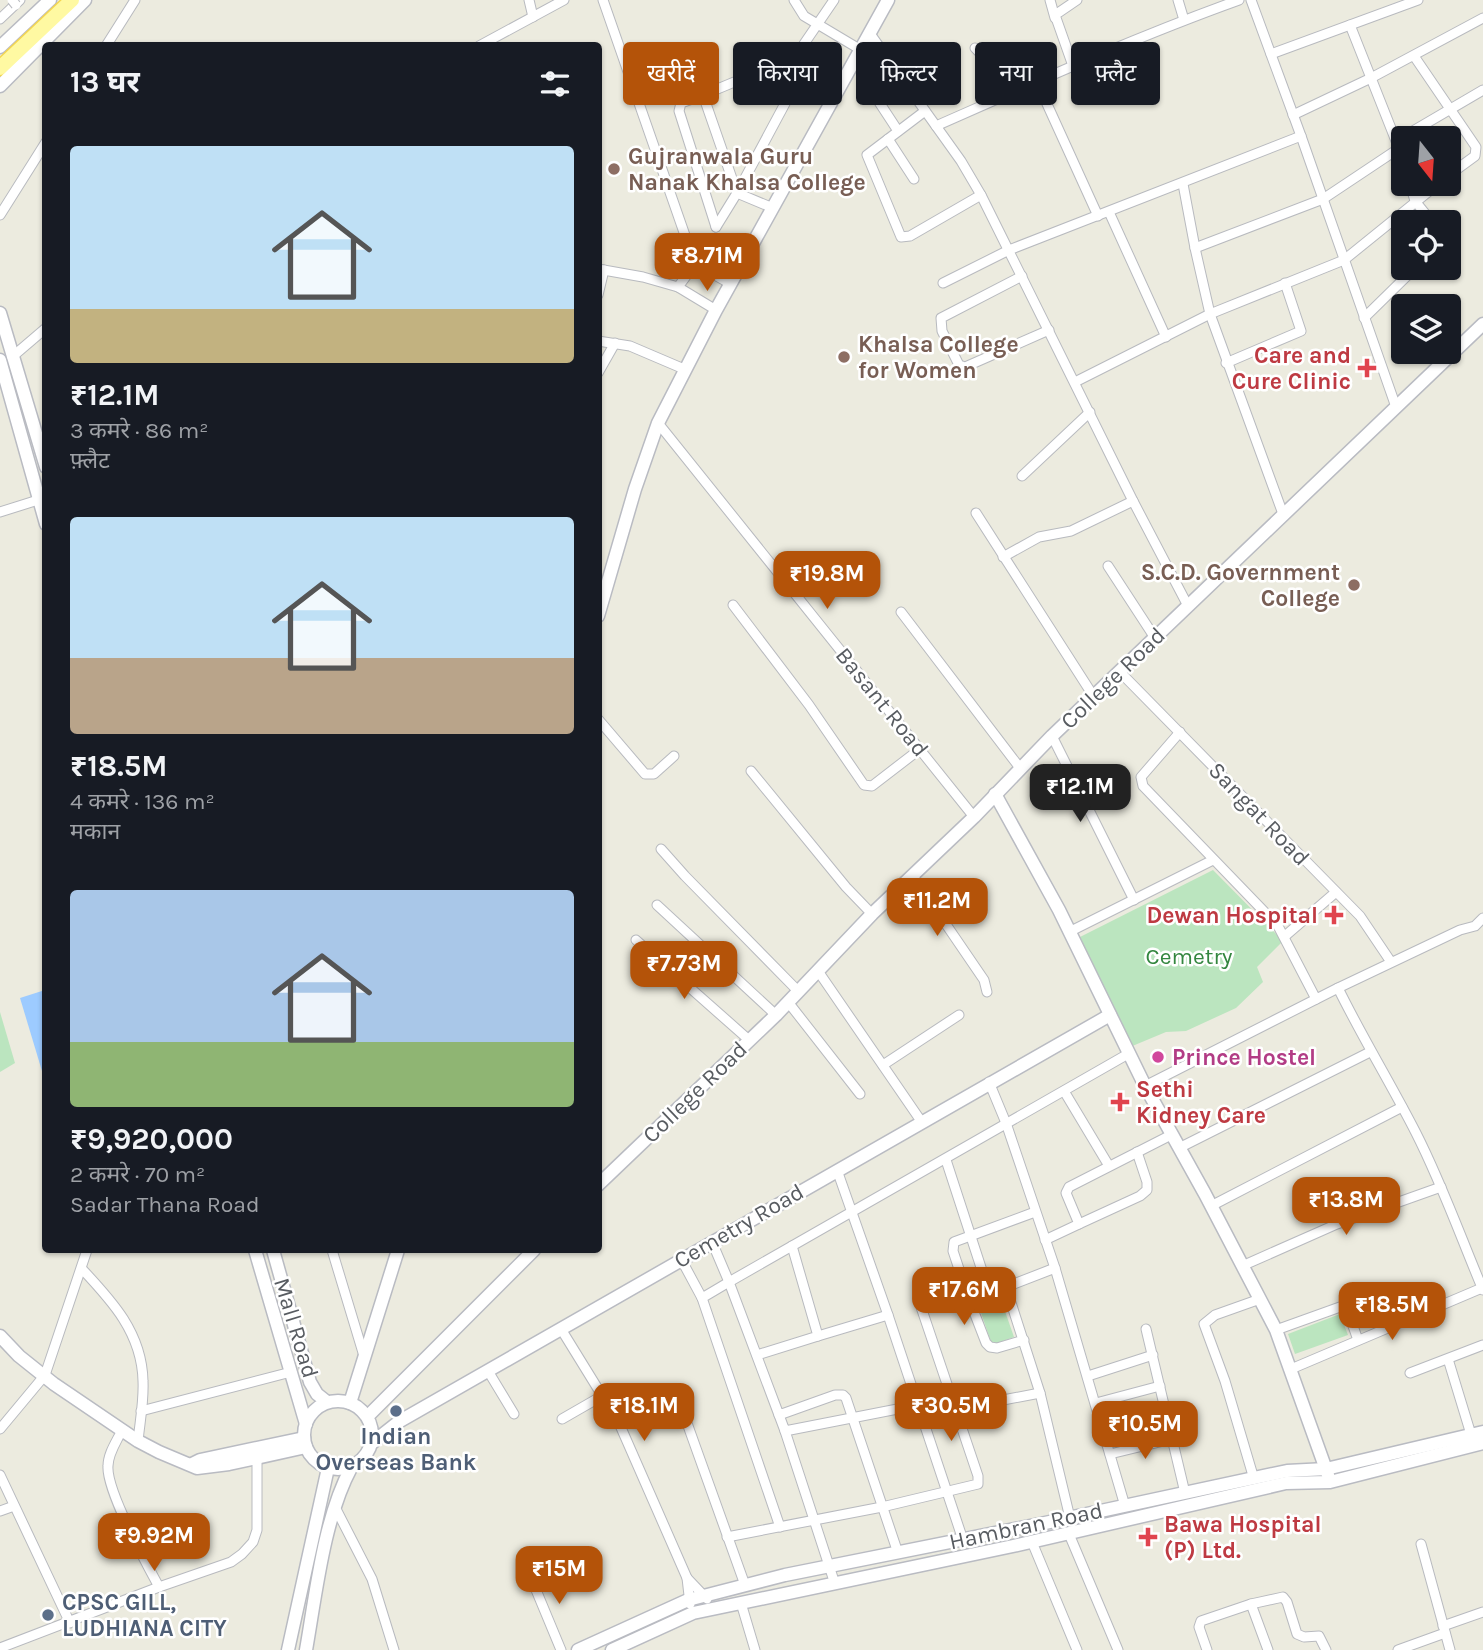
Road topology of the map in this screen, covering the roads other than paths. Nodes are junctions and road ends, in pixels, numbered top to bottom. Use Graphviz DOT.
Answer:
graph roads {
  1 [pos="50,0"];
  2 [pos="61,0"];
  3 [pos="72,0"];
  4 [pos="85,0"];
  5 [pos="135,0"];
  6 [pos="528,0"];
  7 [pos="564,0"];
  8 [pos="603,0"];
  9 [pos="794,0"];
  10 [pos="834,0"];
  11 [pos="888,0"];
  12 [pos="1050,0"];
  13 [pos="1077,0"];
  14 [pos="1178,0"];
  15 [pos="1239,0"];
  16 [pos="1251,0"];
  17 [pos="1418,0"];
  18 [pos="16,2"];
  19 [pos="31,17"];
  20 [pos="533,17"];
  21 [pos="1055,18"];
  22 [pos="1483,18"];
  23 [pos="0,19"];
  24 [pos="1184,20"];
  25 [pos="818,24"];
  26 [pos="1350,25"];
  27 [pos="871,35"];
  28 [pos="43,42"];
  29 [pos="109,42"];
  30 [pos="487,42"];
  31 [pos="806,42"];
  32 [pos="866,42"];
  33 [pos="876,42"];
  34 [pos="1131,42"];
  35 [pos="42,44"];
  36 [pos="0,47"];
  37 [pos="856,47"];
  38 [pos="1271,54"];
  39 [pos="0,55"];
  40 [pos="1413,55"];
  41 [pos="856,59"];
  42 [pos="1071,61"];
  43 [pos="0,68"];
  44 [pos="1371,78"];
  45 [pos="0,86"];
  46 [pos="719,88"];
  47 [pos="1483,90"];
  48 [pos="680,105"];
  49 [pos="706,105"];
  50 [pos="881,105"];
  51 [pos="921,105"];
  52 [pos="984,105"];
  53 [pos="1047,105"];
  54 [pos="1450,110"];
  55 [pos="925,111"];
  56 [pos="1293,116"];
  57 [pos="936,126"];
  58 [pos="1426,126"];
  59 [pos="1461,126"];
  60 [pos="1461,127"];
  61 [pos="1391,130"];
  62 [pos="898,131"];
  63 [pos="1301,136"];
  64 [pos="888,139"];
  65 [pos="42,148"];
  66 [pos="1391,149"];
  67 [pos="1461,166"];
  68 [pos="914,179"];
  69 [pos="1183,184"];
  70 [pos="737,193"];
  71 [pos="981,195"];
  72 [pos="1414,196"];
  73 [pos="1422,196"];
  74 [pos="1323,199"];
  75 [pos="1415,201"];
  76 [pos="773,208"];
  77 [pos="1422,210"];
  78 [pos="1109,212"];
  79 [pos="0,215"];
  80 [pos="1098,216"];
  81 [pos="1195,248"];
  82 [pos="1009,250"];
  83 [pos="1344,260"];
  84 [pos="695,264"];
  85 [pos="602,270"];
  86 [pos="1022,276"];
  87 [pos="1403,280"];
  88 [pos="943,283"];
  89 [pos="1285,283"];
  90 [pos="731,284"];
  91 [pos="678,288"];
  92 [pos="716,310"];
  93 [pos="0,313"];
  94 [pos="1210,314"];
  95 [pos="1364,318"];
  96 [pos="1483,324"];
  97 [pos="1049,330"];
  98 [pos="42,331"];
  99 [pos="1166,337"];
  100 [pos="602,341"];
  101 [pos="615,343"];
  102 [pos="6,359"];
  103 [pos="1226,363"];
  104 [pos="602,366"];
  105 [pos="684,369"];
  106 [pos="1075,382"];
  107 [pos="1396,407"];
  108 [pos="1090,412"];
  109 [pos="658,423"];
  110 [pos="42,443"];
  111 [pos="1022,476"];
  112 [pos="38,500"];
  113 [pos="1133,501"];
  114 [pos="0,512"];
  115 [pos="42,512"];
  116 [pos="976,513"];
  117 [pos="1283,514"];
  118 [pos="1003,557"];
  119 [pos="1108,566"];
  120 [pos="602,602"];
  121 [pos="733,605"];
  122 [pos="1188,607"];
  123 [pos="901,612"];
  124 [pos="1155,638"];
  125 [pos="1120,672"];
  126 [pos="1094,697"];
  127 [pos="602,724"];
  128 [pos="1180,733"];
  129 [pos="1052,736"];
  130 [pos="920,749"];
  131 [pos="674,756"];
  132 [pos="1020,768"];
  133 [pos="751,771"];
  134 [pos="995,794"];
  135 [pos="974,817"];
  136 [pos="661,849"];
  137 [pos="1213,860"];
  138 [pos="913,876"];
  139 [pos="1336,892"];
  140 [pos="1135,900"];
  141 [pos="657,905"];
  142 [pos="872,914"];
  143 [pos="1483,918"];
  144 [pos="1069,932"];
  145 [pos="1285,936"];
  146 [pos="636,940"];
  147 [pos="1391,962"];
  148 [pos="818,971"];
  149 [pos="1338,988"];
  150 [pos="798,991"];
  151 [pos="987,992"];
  152 [pos="1316,999"];
  153 [pos="788,1002"];
  154 [pos="776,1015"];
  155 [pos="959,1015"];
  156 [pos="1110,1015"];
  157 [pos="749,1040"];
  158 [pos="1370,1052"];
  159 [pos="1128,1054"];
  160 [pos="883,1065"];
  161 [pos="989,1082"];
  162 [pos="1145,1086"];
  163 [pos="1064,1091"];
  164 [pos="860,1094"];
  165 [pos="1402,1107"];
  166 [pos="921,1121"];
  167 [pos="1006,1123"];
  168 [pos="1171,1135"];
  169 [pos="1179,1148"];
  170 [pos="1137,1152"];
  171 [pos="946,1160"];
  172 [pos="1109,1166"];
  173 [pos="836,1170"];
  174 [pos="602,1181"];
  175 [pos="1441,1187"];
  176 [pos="1211,1206"];
  177 [pos="853,1212"];
  178 [pos="1035,1212"];
  179 [pos="1079,1224"];
  180 [pos="972,1234"];
  181 [pos="1045,1240"];
  182 [pos="712,1242"];
  183 [pos="792,1247"];
  184 [pos="86,1253"];
  185 [pos="256,1253"];
  186 [pos="274,1253"];
  187 [pos="333,1253"];
  188 [pos="397,1253"];
  189 [pos="531,1253"];
  190 [pos="681,1259"];
  191 [pos="1242,1266"];
  192 [pos="1055,1268"];
  193 [pos="82,1269"];
  194 [pos="729,1282"];
  195 [pos="1006,1287"];
  196 [pos="1483,1289"];
  197 [pos="989,1292"];
  198 [pos="702,1298"];
  199 [pos="969,1299"];
  200 [pos="1260,1299"];
  201 [pos="920,1304"];
  202 [pos="888,1315"];
  203 [pos="561,1329"];
  204 [pos="1146,1329"];
  205 [pos="1276,1330"];
  206 [pos="0,1336"];
  207 [pos="818,1336"];
  208 [pos="1024,1340"];
  209 [pos="1358,1340"];
  210 [pos="1483,1345"];
  211 [pos="757,1355"];
  212 [pos="1153,1355"];
  213 [pos="364,1356"];
  214 [pos="1448,1359"];
  215 [pos="1291,1369"];
  216 [pos="488,1371"];
  217 [pos="291,1372"];
  218 [pos="1410,1373"];
  219 [pos="45,1375"];
  220 [pos="1088,1376"];
  221 [pos="1160,1386"];
  222 [pos="1040,1394"];
  223 [pos="602,1396"];
  224 [pos="998,1401"];
  225 [pos="327,1402"];
  226 [pos="350,1403"];
  227 [pos="1096,1403"];
  228 [pos="918,1405"];
  229 [pos="141,1411"];
  230 [pos="514,1414"];
  231 [pos="779,1415"];
  232 [pos="853,1418"];
  233 [pos="562,1419"];
  234 [pos="370,1422"];
  235 [pos="400,1422"];
  236 [pos="687,1423"];
  237 [pos="306,1424"];
  238 [pos="0,1429"];
  239 [pos="122,1430"];
  240 [pos="785,1432"];
  241 [pos="1172,1439"];
  242 [pos="1478,1439"];
  243 [pos="138,1441"];
  244 [pos="305,1443"];
  245 [pos="372,1443"];
  246 [pos="1111,1454"];
  247 [pos="257,1458"];
  248 [pos="192,1464"];
  249 [pos="328,1468"];
  250 [pos="351,1468"];
  251 [pos="0,1475"];
  252 [pos="1328,1476"];
  253 [pos="1254,1479"];
  254 [pos="947,1493"];
  255 [pos="1185,1493"];
  256 [pos="14,1506"];
  257 [pos="1125,1506"];
  258 [pos="335,1507"];
  259 [pos="882,1507"];
  260 [pos="0,1511"];
  261 [pos="1070,1518"];
  262 [pos="815,1520"];
  263 [pos="780,1527"];
  264 [pos="1069,1534"];
  265 [pos="727,1537"];
  266 [pos="963,1539"];
  267 [pos="1032,1542"];
  268 [pos="1421,1544"];
  269 [pos="898,1553"];
  270 [pos="830,1566"];
  271 [pos="529,1573"];
  272 [pos="687,1578"];
  273 [pos="835,1584"];
  274 [pos="745,1585"];
  275 [pos="159,1587"];
  276 [pos="705,1595"];
  277 [pos="688,1600"];
  278 [pos="741,1603"];
  279 [pos="1251,1604"];
  280 [pos="711,1610"];
  281 [pos="1483,1612"];
  282 [pos="693,1613"];
  283 [pos="70,1623"];
  284 [pos="1444,1630"];
  285 [pos="0,1648"];
  286 [pos="752,1649"];
  287 [pos="288,1650"];
  288 [pos="306,1650"];
  289 [pos="394,1650"];
  290 [pos="561,1650"];
  291 [pos="578,1650"];
  292 [pos="612,1650"];
  293 [pos="1077,1650"];
  294 [pos="1118,1650"];
  295 [pos="1206,1650"];
  296 [pos="1268,1650"];
  297 [pos="1326,1650"];
  298 [pos="1398,1650"];
  299 [pos="1450,1650"];
  1 -- 19 [label="street"];
  2 -- 39 [label="main road"];
  3 -- 43 [label="main road"];
  4 -- 28 [label="street"];
  5 -- 29 [label="street"];
  6 -- 20 [label="street"];
  7 -- 20 [label="street"];
  8 -- 84 [label="street"];
  9 -- 25 [label="street"];
  10 -- 25 [label="street"];
  11 -- 27 [label="street"];
  12 -- 21 [label="street"];
  13 -- 21 [label="street"];
  14 -- 24 [label="street"];
  15 -- 24 [label="street"];
  16 -- 38 [label="street"];
  17 -- 26 [label="street"];
  18 -- 19 [label="street"];
  18 -- 23 [label="street"];
  19 -- 36 [label="street"];
  20 -- 30 [label="street"];
  21 -- 42 [label="street"];
  22 -- 40 [label="street"];
  24 -- 34 [label="street"];
  25 -- 31 [label="street"];
  25 -- 37 [label="street"];
  26 -- 38 [label="street"];
  26 -- 44 [label="street"];
  27 -- 32 [label="street"];
  27 -- 33 [label="street"];
  35 -- 45 [label="street"];
  38 -- 56 [label="street"];
  40 -- 44 [label="street"];
  40 -- 54 [label="street"];
  41 -- 76 [label="street"];
  44 -- 56 [label="street"];
  44 -- 61 [label="street"];
  46 -- 70 [label="street"];
  47 -- 54 [label="street"];
  48 -- 70 [label="street"];
  49 -- 70 [label="street"];
  50 -- 62 [label="street"];
  51 -- 55 [label="street"];
  52 -- 57 [label="street"];
  53 -- 80 [label="street"];
  54 -- 58 [label="street"];
  54 -- 59 [label="street"];
  55 -- 57 [label="street"];
  55 -- 62 [label="street"];
  56 -- 63 [label="street"];
  57 -- 71 [label="street"];
  60 -- 67 [label="street"];
  62 -- 64 [label="street"];
  63 -- 69 [label="street"];
  63 -- 74 [label="street"];
  64 -- 68 [label="street"];
  64 -- 71 [label="street"];
  65 -- 79 [label="street"];
  66 -- 74 [label="street"];
  69 -- 78 [label="street"];
  69 -- 81 [label="street"];
  70 -- 76 [label="street"];
  71 -- 82 [label="street"];
  72 -- 75 [label="street"];
  73 -- 75 [label="street"];
  74 -- 81 [label="street"];
  74 -- 83 [label="street"];
  75 -- 77 [label="street"];
  75 -- 83 [label="street"];
  76 -- 90 [label="street"];
  78 -- 80 [label="street"];
  78 -- 99 [label="street"];
  80 -- 82 [label="street"];
  81 -- 94 [label="street"];
  82 -- 86 [label="street"];
  82 -- 88 [label="street"];
  83 -- 89 [label="street"];
  83 -- 95 [label="street"];
  84 -- 90 [label="street"];
  84 -- 91 [label="street"];
  85 -- 91 [label="street"];
  86 -- 97 [label="street"];
  86 -- 97 [label="street"];
  87 -- 95 [label="street"];
  89 -- 94 [label="street"];
  89 -- 103 [label="street"];
  90 -- 92 [label="street"];
  91 -- 92 [label="street"];
  92 -- 105 [label="street"];
  93 -- 102 [label="street"];
  94 -- 99 [label="street"];
  94 -- 103 [label="street"];
  95 -- 107 [label="street"];
  96 -- 107 [label="street, College Road"];
  97 -- 106 [label="street"];
  98 -- 102 [label="street"];
  99 -- 106 [label="street"];
  100 -- 101 [label="street"];
  101 -- 104 [label="street"];
  101 -- 105 [label="street"];
  102 -- 110 [label="street"];
  102 -- 112 [label="street"];
  103 -- 117 [label="street"];
  105 -- 109 [label="street"];
  106 -- 108 [label="street"];
  107 -- 117 [label="street, College Road"];
  108 -- 111 [label="street"];
  108 -- 113 [label="street"];
  109 -- 120 [label="street"];
  109 -- 130 [label="street, Basant Road"];
  112 -- 114 [label="street"];
  112 -- 115 [label="street"];
  113 -- 118 [label="street"];
  113 -- 122 [label="street"];
  116 -- 118 [label="street"];
  117 -- 122 [label="street, College Road"];
  118 -- 126 [label="street"];
  119 -- 124 [label="street"];
  121 -- 130 [label="street"];
  122 -- 124 [label="street, College Road"];
  123 -- 132 [label="street"];
  124 -- 125 [label="street, College Road"];
  125 -- 126 [label="street, College Road"];
  125 -- 128 [label="street, Sangat Road"];
  126 -- 129 [label="street, College Road"];
  127 -- 131 [label="street"];
  128 -- 137 [label="street"];
  128 -- 139 [label="street, Sangat Road"];
  129 -- 132 [label="street, College Road"];
  129 -- 140 [label="street"];
  130 -- 135 [label="street, Basant Road"];
  132 -- 134 [label="street, College Road"];
  133 -- 142 [label="street"];
  134 -- 135 [label="street, College Road"];
  134 -- 144 [label="street"];
  135 -- 138 [label="street, College Road"];
  136 -- 150 [label="street"];
  137 -- 140 [label="street"];
  137 -- 145 [label="street"];
  138 -- 142 [label="street, College Road"];
  138 -- 151 [label="street"];
  139 -- 145 [label="street"];
  139 -- 147 [label="street, Sangat Road"];
  140 -- 144 [label="street"];
  141 -- 154 [label="street"];
  142 -- 148 [label="street, College Road"];
  143 -- 147 [label="street"];
  144 -- 156 [label="street"];
  145 -- 152 [label="street"];
  146 -- 157 [label="street"];
  147 -- 149 [label="street"];
  148 -- 150 [label="street, College Road"];
  148 -- 160 [label="street"];
  149 -- 152 [label="street"];
  149 -- 158 [label="street"];
  150 -- 153 [label="street, College Road"];
  152 -- 162 [label="street"];
  153 -- 154 [label="street, College Road"];
  153 -- 164 [label="street"];
  154 -- 157 [label="street, College Road"];
  155 -- 160 [label="street"];
  156 -- 159 [label="street"];
  156 -- 161 [label="street, Cemetry Road"];
  157 -- 174 [label="street, College Road"];
  158 -- 165 [label="street"];
  158 -- 169 [label="street"];
  159 -- 162 [label="street"];
  159 -- 163 [label="street"];
  160 -- 166 [label="street"];
  161 -- 166 [label="street, Cemetry Road"];
  161 -- 167 [label="street"];
  162 -- 168 [label="street"];
  163 -- 167 [label="street"];
  163 -- 172 [label="street"];
  165 -- 175 [label="street"];
  165 -- 176 [label="street"];
  166 -- 173 [label="street, Cemetry Road"];
  167 -- 171 [label="street"];
  167 -- 178 [label="street"];
  168 -- 169 [label="street"];
  168 -- 170 [label="street"];
  169 -- 176 [label="street"];
  170 -- 172 [label="street"];
  170 -- 179 [label="street"];
  171 -- 177 [label="street"];
  171 -- 180 [label="street"];
  172 -- 179 [label="street"];
  173 -- 177 [label="street"];
  173 -- 182 [label="street, Cemetry Road"];
  175 -- 191 [label="street"];
  175 -- 196 [label="street"];
  176 -- 191 [label="street"];
  177 -- 183 [label="street"];
  177 -- 202 [label="street"];
  178 -- 180 [label="street"];
  178 -- 181 [label="street"];
  179 -- 181 [label="street"];
  180 -- 197 [label="street"];
  180 -- 199 [label="street"];
  181 -- 192 [label="street"];
  182 -- 190 [label="street, Cemetry Road"];
  182 -- 194 [label="street"];
  183 -- 194 [label="street"];
  183 -- 207 [label="street"];
  184 -- 193 [label="street"];
  185 -- 217 [label="street, Mall Road"];
  186 -- 225 [label="street, Mall Road"];
  187 -- 213 [label="street"];
  188 -- 213 [label="street"];
  189 -- 234 [label="street"];
  190 -- 198 [label="street"];
  190 -- 203 [label="street, Cemetry Road"];
  191 -- 200 [label="street"];
  192 -- 195 [label="street"];
  192 -- 220 [label="street"];
  193 -- 219 [label="street"];
  193 -- 229 [label="street"];
  194 -- 198 [label="street"];
  194 -- 211 [label="street"];
  195 -- 197 [label="street"];
  195 -- 208 [label="street"];
  196 -- 209 [label="street"];
  197 -- 199 [label="street"];
  198 -- 263 [label="street"];
  199 -- 208 [label="street"];
  200 -- 205 [label="street"];
  200 -- 253 [label="street"];
  201 -- 254 [label="street"];
  202 -- 207 [label="street"];
  202 -- 228 [label="street"];
  203 -- 216 [label="street, Cemetry Road"];
  203 -- 223 [label="street"];
  204 -- 212 [label="street"];
  205 -- 209 [label="street"];
  205 -- 215 [label="street"];
  206 -- 219 [label="street"];
  207 -- 211 [label="street"];
  208 -- 222 [label="street"];
  209 -- 215 [label="street"];
  210 -- 214 [label="street"];
  211 -- 231 [label="street"];
  212 -- 220 [label="street"];
  212 -- 221 [label="street"];
  213 -- 226 [label="street"];
  214 -- 218 [label="street"];
  214 -- 242 [label="street"];
  215 -- 252 [label="street"];
  216 -- 230 [label="street"];
  216 -- 235 [label="street, Cemetry Road"];
  217 -- 229 [label="street"];
  217 -- 237 [label="street, Mall Road"];
  219 -- 238 [label="street"];
  219 -- 239 [label="street"];
  220 -- 227 [label="street"];
  221 -- 227 [label="street"];
  221 -- 241 [label="street"];
  222 -- 224 [label="street"];
  222 -- 261 [label="street"];
  223 -- 233 [label="street"];
  223 -- 272 [label="street"];
  225 -- 226 [label="street"];
  225 -- 237 [label="street"];
  226 -- 234 [label="street"];
  227 -- 246 [label="street"];
  228 -- 232 [label="street"];
  228 -- 254 [label="street"];
  229 -- 243 [label="street"];
  231 -- 232 [label="street"];
  231 -- 240 [label="street"];
  232 -- 240 [label="street"];
  232 -- 259 [label="street"];
  234 -- 235 [label="street"];
  234 -- 245 [label="street"];
  235 -- 245 [label="street, Cemetry Road"];
  236 -- 265 [label="street"];
  237 -- 244 [label="street"];
  239 -- 243 [label="street"];
  239 -- 275 [label="street"];
  240 -- 262 [label="street"];
  241 -- 246 [label="street"];
  241 -- 255 [label="street"];
  242 -- 252 [label="street, Hambran Road"];
  243 -- 248 [label="street"];
  244 -- 247 [label="street"];
  244 -- 248 [label="street"];
  244 -- 249 [label="street"];
  245 -- 250 [label="street"];
  246 -- 257 [label="street"];
  247 -- 248 [label="street"];
  247 -- 275 [label="street"];
  249 -- 250 [label="street"];
  249 -- 287 [label="street"];
  250 -- 258 [label="street"];
  251 -- 256 [label="street"];
  252 -- 253 [label="street, Hambran Road"];
  252 -- 264 [label="street, Hambran Road"];
  253 -- 255 [label="street, Hambran Road"];
  254 -- 259 [label="street"];
  254 -- 266 [label="street"];
  255 -- 257 [label="street, Hambran Road"];
  256 -- 260 [label="street"];
  256 -- 283 [label="street"];
  257 -- 261 [label="street, Hambran Road"];
  258 -- 288 [label="street"];
  258 -- 289 [label="street"];
  259 -- 262 [label="street"];
  259 -- 269 [label="street"];
  261 -- 266 [label="street, Hambran Road"];
  262 -- 263 [label="street"];
  262 -- 270 [label="street"];
  263 -- 265 [label="street"];
  264 -- 267 [label="street, Hambran Road"];
  264 -- 294 [label="street"];
  265 -- 274 [label="street"];
  266 -- 269 [label="street, Hambran Road"];
  267 -- 273 [label="street, Hambran Road"];
  267 -- 293 [label="street"];
  268 -- 284 [label="street"];
  269 -- 270 [label="street, Hambran Road"];
  270 -- 273 [label="street"];
  270 -- 274 [label="street, Hambran Road"];
  271 -- 290 [label="street"];
  272 -- 276 [label="street"];
  272 -- 277 [label="street"];
  273 -- 278 [label="street, Hambran Road"];
  274 -- 276 [label="street, Hambran Road"];
  275 -- 283 [label="street"];
  276 -- 277 [label="street, Hambran Road"];
  276 -- 280 [label="street"];
  277 -- 282 [label="street"];
  277 -- 291 [label="street, Hambran Road"];
  278 -- 280 [label="street, Hambran Road"];
  278 -- 286 [label="street"];
  279 -- 295 [label="street"];
  279 -- 296 [label="street"];
  279 -- 297 [label="street"];
  280 -- 282 [label="street, Hambran Road"];
  281 -- 284 [label="street"];
  282 -- 292 [label="street, Hambran Road"];
  283 -- 285 [label="street"];
  284 -- 298 [label="street"];
  284 -- 299 [label="street"];
}
